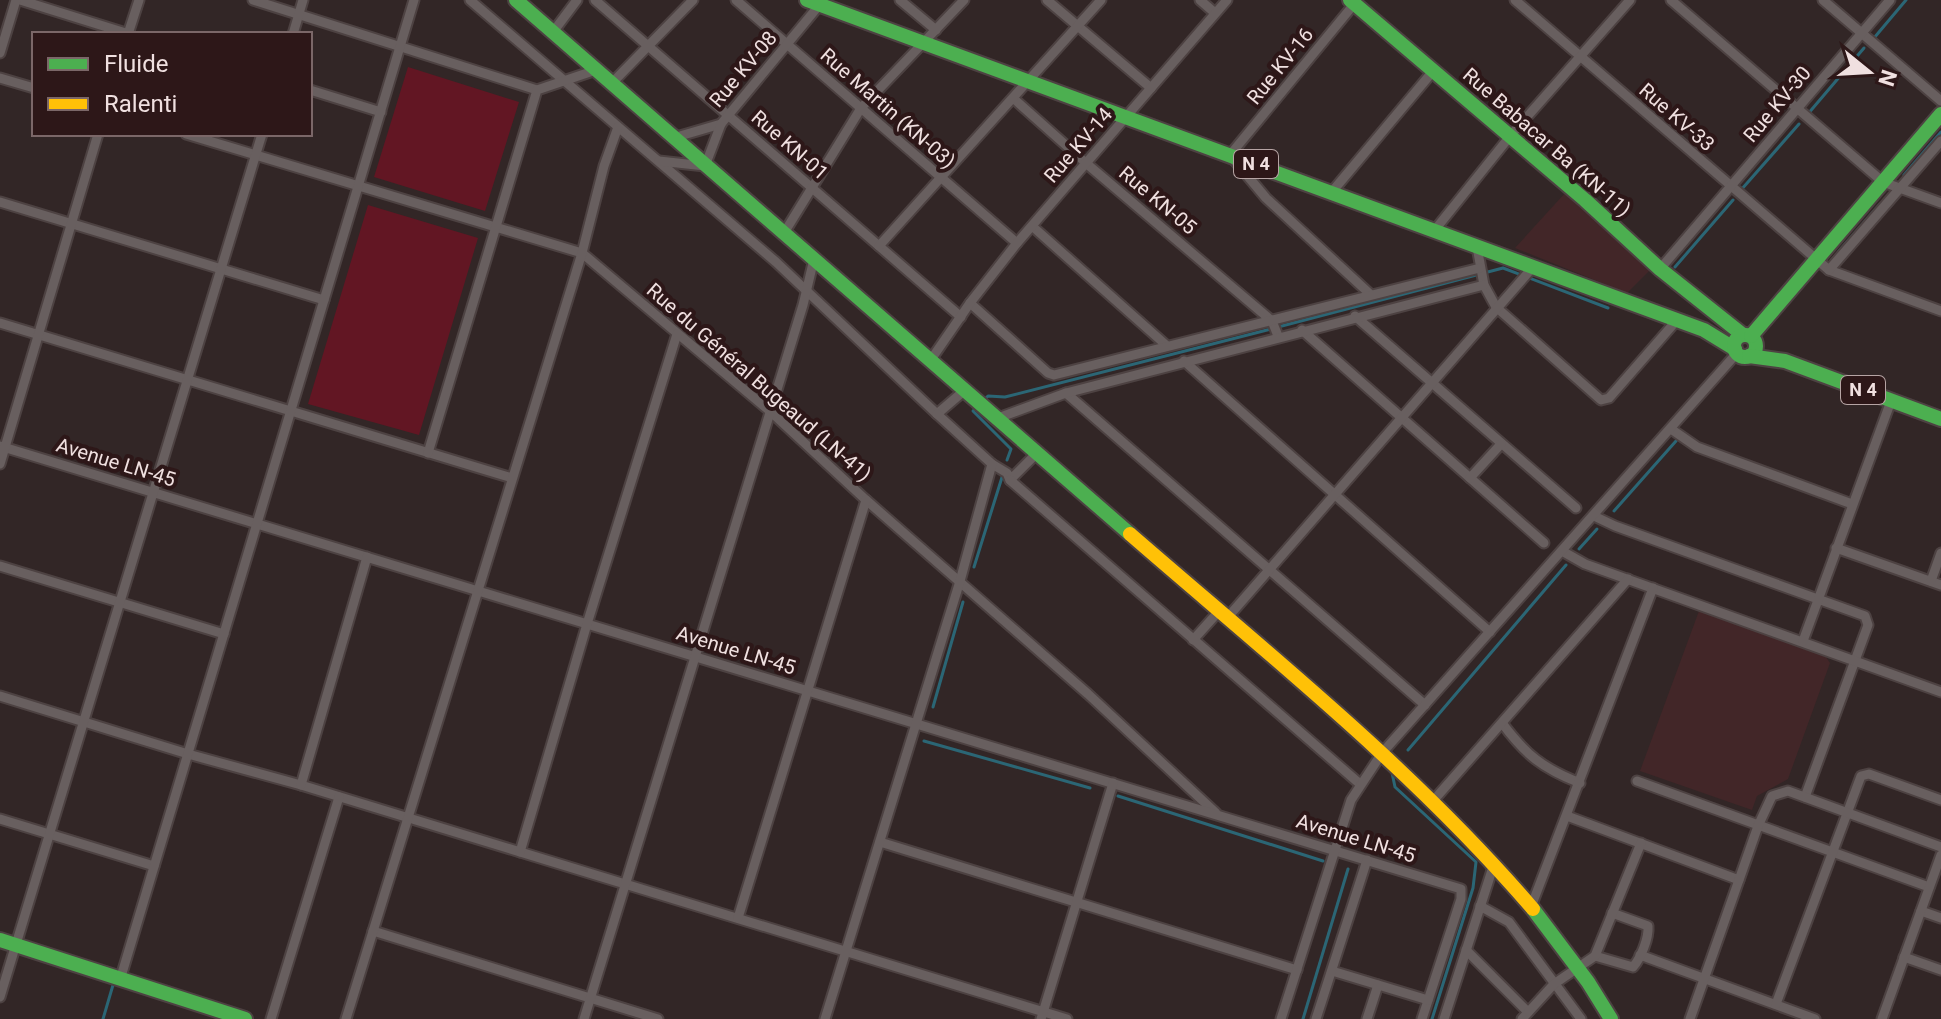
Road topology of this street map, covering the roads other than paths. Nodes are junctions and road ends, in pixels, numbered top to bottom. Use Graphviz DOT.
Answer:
graph roads {
  1 [pos="18,0"];
  2 [pos="139,0"];
  3 [pos="253,0"];
  4 [pos="303,0"];
  5 [pos="414,0"];
  6 [pos="470,0"];
  7 [pos="516,0"];
  8 [pos="577,0"];
  9 [pos="595,0"];
  10 [pos="693,0"];
  11 [pos="736,0"];
  12 [pos="900,0"];
  13 [pos="964,0"];
  14 [pos="1047,0"];
  15 [pos="1101,0"];
  16 [pos="1200,0"];
  17 [pos="1227,0"];
  18 [pos="1515,0"];
  19 [pos="1630,0"];
  20 [pos="1671,0"];
  21 [pos="1823,0"];
  22 [pos="1890,0"];
  23 [pos="817,1"];
  24 [pos="1354,1"];
  25 [pos="1215,13"];
  26 [pos="299,15"];
  27 [pos="1078,26"];
  28 [pos="936,30"];
  29 [pos="122,32"];
  30 [pos="130,32"];
  31 [pos="294,32"];
  32 [pos="553,32"];
  33 [pos="1861,33"];
  34 [pos="924,43"];
  35 [pos="647,44"];
  36 [pos="787,44"];
  37 [pos="400,47"];
  38 [pos="0,53"];
  39 [pos="1581,57"];
  40 [pos="596,70"];
  41 [pos="1434,70"];
  42 [pos="0,78"];
  43 [pos="1028,80"];
  44 [pos="562,81"];
  45 [pos="612,83"];
  46 [pos="32,87"];
  47 [pos="1151,88"];
  48 [pos="537,90"];
  49 [pos="312,91"];
  50 [pos="1013,98"];
  51 [pos="1941,101"];
  52 [pos="861,108"];
  53 [pos="1797,108"];
  54 [pos="381,112"];
  55 [pos="728,114"];
  56 [pos="1941,114"];
  57 [pos="1127,117"];
  58 [pos="721,124"];
  59 [pos="618,127"];
  60 [pos="1511,135"];
  61 [pos="97,136"];
  62 [pos="193,136"];
  63 [pos="261,136"];
  64 [pos="673,138"];
  65 [pos="1941,141"];
  66 [pos="256,155"];
  67 [pos="1230,155"];
  68 [pos="657,161"];
  69 [pos="1087,164"];
  70 [pos="705,166"];
  71 [pos="940,176"];
  72 [pos="1883,182"];
  73 [pos="358,186"];
  74 [pos="811,186"];
  75 [pos="1730,186"];
  76 [pos="1900,188"];
  77 [pos="1331,193"];
  78 [pos="0,202"];
  79 [pos="1941,203"];
  80 [pos="72,223"];
  81 [pos="1032,226"];
  82 [pos="496,227"];
  83 [pos="1434,231"];
  84 [pos="784,233"];
  85 [pos="1017,243"];
  86 [pos="879,246"];
  87 [pos="1477,247"];
  88 [pos="582,253"];
  89 [pos="814,259"];
  90 [pos="1816,260"];
  91 [pos="221,269"];
  92 [pos="1531,269"];
  93 [pos="1660,269"];
  94 [pos="1829,270"];
  95 [pos="1482,276"];
  96 [pos="807,292"];
  97 [pos="1370,294"];
  98 [pos="324,300"];
  99 [pos="970,303"];
  100 [pos="1496,307"];
  101 [pos="1941,311"];
  102 [pos="1355,316"];
  103 [pos="961,317"];
  104 [pos="1677,320"];
  105 [pos="0,323"];
  106 [pos="1275,328"];
  107 [pos="1302,330"];
  108 [pos="677,334"];
  109 [pos="38,335"];
  110 [pos="1246,335"];
  111 [pos="1742,342"];
  112 [pos="1166,345"];
  113 [pos="930,361"];
  114 [pos="1184,361"];
  115 [pos="188,380"];
  116 [pos="1431,383"];
  117 [pos="965,390"];
  118 [pos="1066,393"];
  119 [pos="1891,401"];
  120 [pos="291,411"];
  121 [pos="771,412"];
  122 [pos="937,414"];
  123 [pos="1401,417"];
  124 [pos="998,418"];
  125 [pos="1941,419"];
  126 [pos="1671,429"];
  127 [pos="1501,444"];
  128 [pos="2,447"];
  129 [pos="1038,452"];
  130 [pos="428,453"];
  131 [pos="0,464"];
  132 [pos="992,464"];
  133 [pos="512,478"];
  134 [pos="1470,478"];
  135 [pos="1010,480"];
  136 [pos="153,492"];
  137 [pos="1334,495"];
  138 [pos="866,500"];
  139 [pos="1852,504"];
  140 [pos="1576,508"];
  141 [pos="1594,516"];
  142 [pos="257,524"];
  143 [pos="1544,543"];
  144 [pos="1836,548"];
  145 [pos="1562,551"];
  146 [pos="1941,553"];
  147 [pos="367,557"];
  148 [pos="0,566"];
  149 [pos="1270,568"];
  150 [pos="1628,579"];
  151 [pos="960,581"];
  152 [pos="1936,583"];
  153 [pos="1653,588"];
  154 [pos="477,591"];
  155 [pos="1818,599"];
  156 [pos="120,603"];
  157 [pos="1224,614"];
  158 [pos="587,624"];
  159 [pos="1490,632"];
  160 [pos="224,634"];
  161 [pos="1193,640"];
  162 [pos="1803,641"];
  163 [pos="696,657"];
  164 [pos="1854,660"];
  165 [pos="808,691"];
  166 [pos="1941,692"];
  167 [pos="0,696"];
  168 [pos="1425,705"];
  169 [pos="84,722"];
  170 [pos="1502,723"];
  171 [pos="916,724"];
  172 [pos="1382,753"];
  173 [pos="188,754"];
  174 [pos="1637,781"];
  175 [pos="1113,783"];
  176 [pos="1580,783"];
  177 [pos="1360,784"];
  178 [pos="301,785"];
  179 [pos="339,797"];
  180 [pos="1805,797"];
  181 [pos="1941,800"];
  182 [pos="1433,801"];
  183 [pos="1847,811"];
  184 [pos="1218,815"];
  185 [pos="1567,816"];
  186 [pos="408,817"];
  187 [pos="0,819"];
  188 [pos="1758,826"];
  189 [pos="50,834"];
  190 [pos="880,842"];
  191 [pos="1641,843"];
  192 [pos="1941,847"];
  193 [pos="1333,850"];
  194 [pos="520,852"];
  195 [pos="1832,853"];
  196 [pos="1941,855"];
  197 [pos="1367,860"];
  198 [pos="1494,864"];
  199 [pos="154,866"];
  200 [pos="1739,880"];
  201 [pos="626,884"];
  202 [pos="1929,887"];
  203 [pos="1076,903"];
  204 [pos="1480,906"];
  205 [pos="1531,907"];
  206 [pos="1921,911"];
  207 [pos="1612,913"];
  208 [pos="738,918"];
  209 [pos="1941,918"];
  210 [pos="373,931"];
  211 [pos="0,940"];
  212 [pos="16,945"];
  213 [pos="1466,950"];
  214 [pos="846,951"];
  215 [pos="1640,955"];
  216 [pos="1595,956"];
  217 [pos="1904,957"];
  218 [pos="1577,966"];
  219 [pos="1297,970"];
  220 [pos="1941,970"];
  221 [pos="1332,971"];
  222 [pos="1704,978"];
  223 [pos="120,980"];
  224 [pos="1554,984"];
  225 [pos="1378,985"];
  226 [pos="0,997"];
  227 [pos="591,998"];
  228 [pos="1428,1000"];
  229 [pos="1776,1004"];
  230 [pos="1042,1015"];
  231 [pos="1525,1016"];
  232 [pos="242,1019"];
  233 [pos="271,1019"];
  234 [pos="346,1019"];
  235 [pos="584,1019"];
  236 [pos="658,1019"];
  237 [pos="825,1019"];
  238 [pos="1067,1019"];
  239 [pos="1281,1019"];
  240 [pos="1316,1019"];
  241 [pos="1367,1019"];
  242 [pos="1422,1019"];
  243 [pos="1445,1019"];
  244 [pos="1581,1019"];
  245 [pos="1611,1019"];
  246 [pos="1690,1019"];
  247 [pos="1815,1019"];
  248 [pos="1882,1019"];
  1 -- 29 [label="street"];
  1 -- 38 [label="street"];
  2 -- 30 [label="street"];
  3 -- 26 [label="street"];
  4 -- 26 [label="street"];
  5 -- 37 [label="street"];
  6 -- 44 [label="street"];
  7 -- 32 [label="street"];
  8 -- 32 [label="street"];
  9 -- 35 [label="street, Rue KN-01"];
  10 -- 35 [label="street"];
  11 -- 36 [label="street, Rue Martin (KN-03)"];
  12 -- 28 [label="street"];
  13 -- 28 [label="street"];
  14 -- 27 [label="street"];
  15 -- 27 [label="street"];
  16 -- 25 [label="street"];
  17 -- 25 [label="street, Rue KV-14"];
  18 -- 39 [label="street, Rue KV-33"];
  19 -- 39 [label="street"];
  20 -- 53 [label="street"];
  21 -- 33 [label="street"];
  22 -- 33 [label="street, Rue KV-30"];
  23 -- 34 [label="street, N 4"];
  23 -- 36 [label="street, Rue KV-08"];
  24 -- 41 [label="street, Rue Babacar Ba (KN-11)"];
  24 -- 67 [label="street, Rue KV-16"];
  25 -- 47 [label="street, Rue KV-14"];
  26 -- 31 [label="street"];
  26 -- 37 [label="street"];
  27 -- 43 [label="street"];
  27 -- 47 [label="street"];
  28 -- 34 [label="street"];
  32 -- 40 [label="street"];
  33 -- 51 [label="street"];
  33 -- 53 [label="street, Rue KV-30"];
  34 -- 43 [label="street, N 4"];
  34 -- 52 [label="street"];
  35 -- 45 [label="street"];
  35 -- 55 [label="street, Rue KN-01"];
  36 -- 52 [label="street, Rue Martin (KN-03)"];
  36 -- 55 [label="street, Rue KV-08"];
  37 -- 48 [label="street"];
  37 -- 54 [label="street"];
  39 -- 60 [label="street"];
  39 -- 75 [label="street, Rue KV-33"];
  40 -- 44 [label="street"];
  40 -- 45 [label="street"];
  41 -- 60 [label="street, Rue Babacar Ba (KN-11)"];
  41 -- 77 [label="street"];
  42 -- 46 [label="street"];
  43 -- 50 [label="street"];
  43 -- 57 [label="street, N 4"];
  44 -- 48 [label="street"];
  44 -- 59 [label="street"];
  45 -- 64 [label="street"];
  47 -- 57 [label="street, Rue KV-14"];
  48 -- 82 [label="street"];
  49 -- 54 [label="street"];
  50 -- 69 [label="street, Rue KN-05"];
  50 -- 71 [label="street"];
  52 -- 71 [label="street, Rue Martin (KN-03)"];
  52 -- 74 [label="street"];
  53 -- 72 [label="street"];
  53 -- 75 [label="street, Rue KV-30"];
  54 -- 73 [label="street"];
  55 -- 58 [label="street, Rue KV-08"];
  55 -- 74 [label="street, Rue KN-01"];
  56 -- 72 [label="street"];
  57 -- 67 [label="street, N 4"];
  57 -- 69 [label="street, Rue KV-14"];
  58 -- 64 [label="street"];
  58 -- 70 [label="street, Rue KV-08"];
  59 -- 68 [label="street"];
  59 -- 88 [label="street"];
  60 -- 83 [label="street"];
  60 -- 93 [label="street, Rue Babacar Ba (KN-11)"];
  61 -- 80 [label="street"];
  62 -- 66 [label="street, Rue du Général Bugeaud (LN-41)"];
  63 -- 66 [label="street"];
  64 -- 70 [label="street"];
  65 -- 76 [label="street"];
  66 -- 73 [label="street, Rue du Général Bugeaud (LN-41)"];
  66 -- 91 [label="street"];
  67 -- 77 [label="street, N 4"];
  67 -- 97 [label="street"];
  68 -- 70 [label="street"];
  68 -- 96 [label="street"];
  69 -- 81 [label="street, Rue KV-14"];
  69 -- 106 [label="street, Rue KN-05"];
  70 -- 84 [label="street"];
  71 -- 85 [label="street, Rue Martin (KN-03)"];
  71 -- 86 [label="street"];
  72 -- 76 [label="street"];
  72 -- 90 [label="street"];
  73 -- 82 [label="street, Rue du Général Bugeaud (LN-41)"];
  73 -- 98 [label="street"];
  74 -- 84 [label="street"];
  74 -- 86 [label="street, Rue KN-01"];
  75 -- 90 [label="street, Rue KV-33"];
  75 -- 93 [label="street, Rue KV-30"];
  76 -- 79 [label="street"];
  76 -- 94 [label="street"];
  77 -- 83 [label="street, N 4"];
  78 -- 80 [label="street"];
  80 -- 91 [label="street"];
  80 -- 109 [label="street"];
  81 -- 85 [label="street, Rue KV-14"];
  81 -- 112 [label="street"];
  82 -- 88 [label="street, Rue du Général Bugeaud (LN-41)"];
  82 -- 130 [label="street"];
  83 -- 87 [label="street, N 4"];
  84 -- 89 [label="street"];
  85 -- 99 [label="street, Rue KV-14"];
  86 -- 103 [label="street, Rue KN-01"];
  87 -- 92 [label="street, N 4"];
  87 -- 95 [label="street"];
  88 -- 108 [label="street, Rue du Général Bugeaud (LN-41)"];
  88 -- 133 [label="street"];
  89 -- 96 [label="street"];
  89 -- 113 [label="street"];
  90 -- 94 [label="street, Rue KV-33"];
  90 -- 111 [label="street"];
  91 -- 98 [label="street"];
  91 -- 115 [label="street"];
  92 -- 100 [label="street"];
  92 -- 104 [label="street, N 4"];
  93 -- 111 [label="street, Rue Babacar Ba (KN-11)"];
  94 -- 101 [label="street, Rue KV-33"];
  95 -- 97 [label="street"];
  95 -- 100 [label="street"];
  95 -- 102 [label="street"];
  96 -- 121 [label="street"];
  96 -- 122 [label="street"];
  97 -- 106 [label="street"];
  98 -- 120 [label="street"];
  99 -- 103 [label="street, Rue KV-14"];
  99 -- 112 [label="street"];
  100 -- 104 [label="street"];
  100 -- 116 [label="street"];
  102 -- 107 [label="street"];
  102 -- 116 [label="street"];
  103 -- 113 [label="street, Rue KV-14"];
  104 -- 111 [label="street, N 4"];
  105 -- 109 [label="street"];
  106 -- 107 [label="street"];
  106 -- 110 [label="street"];
  106 -- 110 [label="street"];
  107 -- 123 [label="street"];
  108 -- 121 [label="street, Rue du Général Bugeaud (LN-41)"];
  108 -- 158 [label="street"];
  109 -- 115 [label="street"];
  109 -- 128 [label="street"];
  110 -- 112 [label="street"];
  110 -- 114 [label="street"];
  111 -- 119 [label="street, N 4"];
  111 -- 126 [label="street"];
  113 -- 117 [label="street"];
  114 -- 118 [label="street"];
  114 -- 137 [label="street"];
  115 -- 120 [label="street"];
  115 -- 136 [label="street"];
  116 -- 123 [label="street"];
  116 -- 127 [label="street"];
  117 -- 122 [label="street"];
  117 -- 124 [label="street"];
  118 -- 124 [label="street"];
  118 -- 149 [label="street"];
  119 -- 125 [label="street, N 4"];
  119 -- 139 [label="street"];
  120 -- 130 [label="street"];
  120 -- 142 [label="street"];
  121 -- 138 [label="street, Rue du Général Bugeaud (LN-41)"];
  121 -- 163 [label="street"];
  122 -- 132 [label="street"];
  123 -- 134 [label="street"];
  123 -- 137 [label="street"];
  124 -- 129 [label="street"];
  126 -- 139 [label="street"];
  126 -- 141 [label="street"];
  127 -- 134 [label="street"];
  127 -- 140 [label="street"];
  128 -- 131 [label="street"];
  128 -- 136 [label="street, Avenue LN-45"];
  129 -- 135 [label="street"];
  129 -- 157 [label="street"];
  130 -- 133 [label="street"];
  132 -- 135 [label="street"];
  132 -- 151 [label="street"];
  133 -- 154 [label="street"];
  134 -- 143 [label="street"];
  135 -- 161 [label="street"];
  136 -- 142 [label="street, Avenue LN-45"];
  136 -- 156 [label="street"];
  137 -- 149 [label="street"];
  137 -- 159 [label="street"];
  138 -- 151 [label="street, Rue du Général Bugeaud (LN-41)"];
  138 -- 165 [label="street"];
  139 -- 144 [label="street"];
  141 -- 145 [label="street"];
  141 -- 155 [label="street"];
  142 -- 147 [label="street, Avenue LN-45"];
  142 -- 160 [label="street"];
  144 -- 152 [label="street"];
  144 -- 155 [label="street"];
  145 -- 150 [label="street"];
  145 -- 159 [label="street"];
  146 -- 152 [label="street"];
  147 -- 154 [label="street, Avenue LN-45"];
  147 -- 178 [label="street"];
  148 -- 156 [label="street"];
  149 -- 157 [label="street"];
  149 -- 168 [label="street"];
  150 -- 153 [label="street"];
  150 -- 170 [label="street"];
  151 -- 171 [label="street"];
  151 -- 184 [label="street, Rue du Général Bugeaud (LN-41)"];
  153 -- 162 [label="street"];
  153 -- 176 [label="street"];
  154 -- 158 [label="street, Avenue LN-45"];
  154 -- 186 [label="street"];
  155 -- 162 [label="street"];
  155 -- 164 [label="street"];
  156 -- 160 [label="street"];
  156 -- 169 [label="street"];
  157 -- 161 [label="street"];
  157 -- 172 [label="street"];
  158 -- 163 [label="street, Avenue LN-45"];
  158 -- 194 [label="street"];
  159 -- 168 [label="street"];
  160 -- 173 [label="street"];
  161 -- 177 [label="street"];
  162 -- 164 [label="street"];
  163 -- 165 [label="street, Avenue LN-45"];
  163 -- 201 [label="street"];
  164 -- 166 [label="street"];
  164 -- 180 [label="street"];
  165 -- 171 [label="street, Avenue LN-45"];
  165 -- 208 [label="street"];
  167 -- 169 [label="street"];
  168 -- 172 [label="street"];
  169 -- 173 [label="street"];
  169 -- 189 [label="street"];
  170 -- 176 [label="street"];
  170 -- 182 [label="street"];
  171 -- 175 [label="street, Avenue LN-45"];
  171 -- 190 [label="street"];
  172 -- 177 [label="street"];
  172 -- 182 [label="street"];
  173 -- 178 [label="street"];
  173 -- 199 [label="street"];
  174 -- 188 [label="street"];
  175 -- 184 [label="street, Avenue LN-45"];
  175 -- 203 [label="street"];
  176 -- 185 [label="street"];
  177 -- 193 [label="street"];
  178 -- 179 [label="street"];
  179 -- 186 [label="street"];
  179 -- 233 [label="street"];
  180 -- 183 [label="street"];
  180 -- 188 [label="street"];
  181 -- 183 [label="street"];
  182 -- 198 [label="street"];
  183 -- 192 [label="street"];
  183 -- 195 [label="street"];
  184 -- 193 [label="street, Avenue LN-45"];
  185 -- 191 [label="street"];
  185 -- 205 [label="street"];
  186 -- 194 [label="street"];
  186 -- 210 [label="street"];
  187 -- 189 [label="street"];
  188 -- 195 [label="street"];
  188 -- 200 [label="street"];
  189 -- 199 [label="street"];
  189 -- 212 [label="street"];
  190 -- 203 [label="street"];
  190 -- 214 [label="street"];
  191 -- 200 [label="street"];
  191 -- 207 [label="street"];
  193 -- 197 [label="street, Avenue LN-45"];
  193 -- 219 [label="street"];
  194 -- 201 [label="street"];
  195 -- 202 [label="street"];
  195 -- 229 [label="street"];
  196 -- 202 [label="street"];
  197 -- 221 [label="street"];
  197 -- 228 [label="street, Avenue LN-45"];
  198 -- 204 [label="street"];
  198 -- 205 [label="street"];
  199 -- 223 [label="street"];
  200 -- 222 [label="street"];
  201 -- 208 [label="street"];
  201 -- 227 [label="street"];
  202 -- 206 [label="street"];
  203 -- 219 [label="street"];
  203 -- 230 [label="street"];
  204 -- 213 [label="street"];
  204 -- 224 [label="street"];
  205 -- 218 [label="street"];
  206 -- 209 [label="street"];
  206 -- 217 [label="street"];
  207 -- 215 [label="street"];
  207 -- 216 [label="street"];
  208 -- 214 [label="street"];
  210 -- 227 [label="street"];
  210 -- 234 [label="street"];
  211 -- 212 [label="street"];
  212 -- 223 [label="street"];
  212 -- 226 [label="street"];
  213 -- 231 [label="street"];
  213 -- 243 [label="street"];
  214 -- 230 [label="street"];
  214 -- 237 [label="street"];
  215 -- 216 [label="street"];
  215 -- 222 [label="street"];
  216 -- 218 [label="street"];
  217 -- 220 [label="street"];
  217 -- 248 [label="street"];
  218 -- 224 [label="street"];
  218 -- 245 [label="street"];
  219 -- 239 [label="street"];
  221 -- 225 [label="street"];
  221 -- 240 [label="street"];
  222 -- 229 [label="street"];
  222 -- 246 [label="street"];
  223 -- 232 [label="street"];
  224 -- 231 [label="street"];
  224 -- 244 [label="street"];
  225 -- 228 [label="street"];
  225 -- 241 [label="street"];
  227 -- 235 [label="street"];
  227 -- 236 [label="street"];
  228 -- 242 [label="street"];
  229 -- 247 [label="street"];
  230 -- 238 [label="street"];
}
